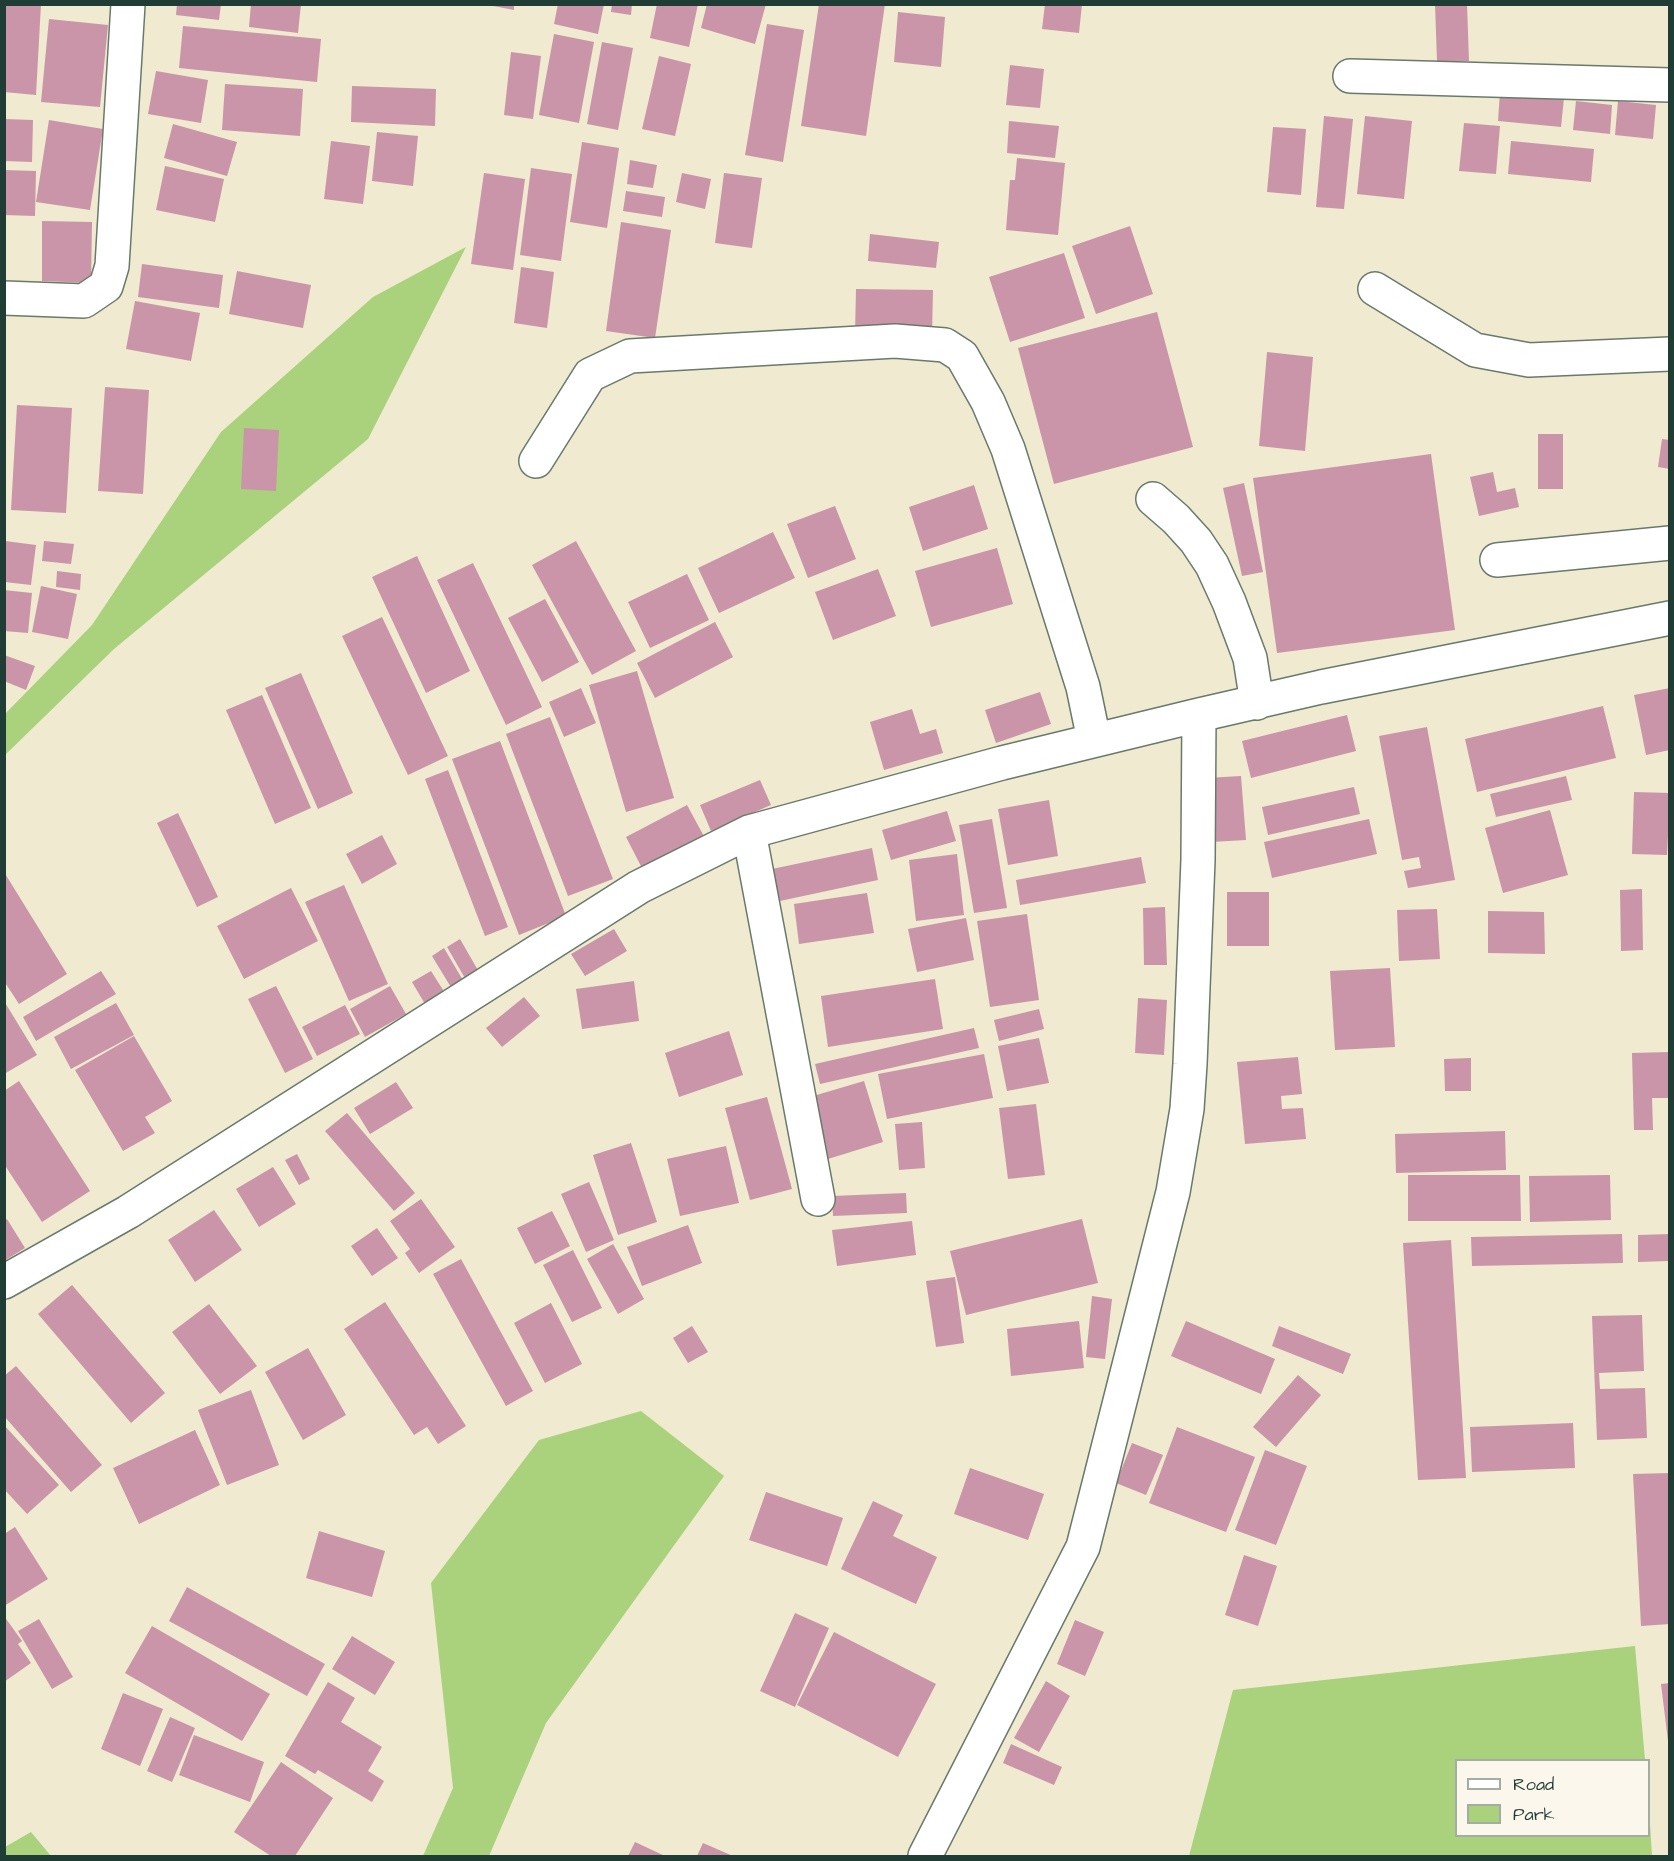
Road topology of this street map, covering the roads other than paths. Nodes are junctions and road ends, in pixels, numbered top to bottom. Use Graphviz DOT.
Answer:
graph roads {
  1 [pos="128,4"];
  2 [pos="1350,76"];
  3 [pos="1670,85"];
  4 [pos="1375,289"];
  5 [pos="4,298"];
  6 [pos="1670,354"];
  7 [pos="536,461"];
  8 [pos="1153,499"];
  9 [pos="1670,543"];
  10 [pos="1497,560"];
  11 [pos="1670,618"];
  12 [pos="1257,703"];
  13 [pos="1199,715"];
  14 [pos="1094,740"];
  15 [pos="749,832"];
  16 [pos="818,1199"];
  17 [pos="4,1282"];
  18 [pos="925,1857"];
  1 -- 5 [label="street"];
  2 -- 3 [label="street"];
  4 -- 6 [label="street"];
  7 -- 14 [label="street"];
  8 -- 12 [label="street"];
  9 -- 10 [label="street"];
  11 -- 12 [label="street"];
  12 -- 13 [label="street"];
  13 -- 14 [label="street"];
  13 -- 18 [label="street"];
  14 -- 15 [label="street"];
  15 -- 16 [label="street"];
  15 -- 17 [label="street"];
}
